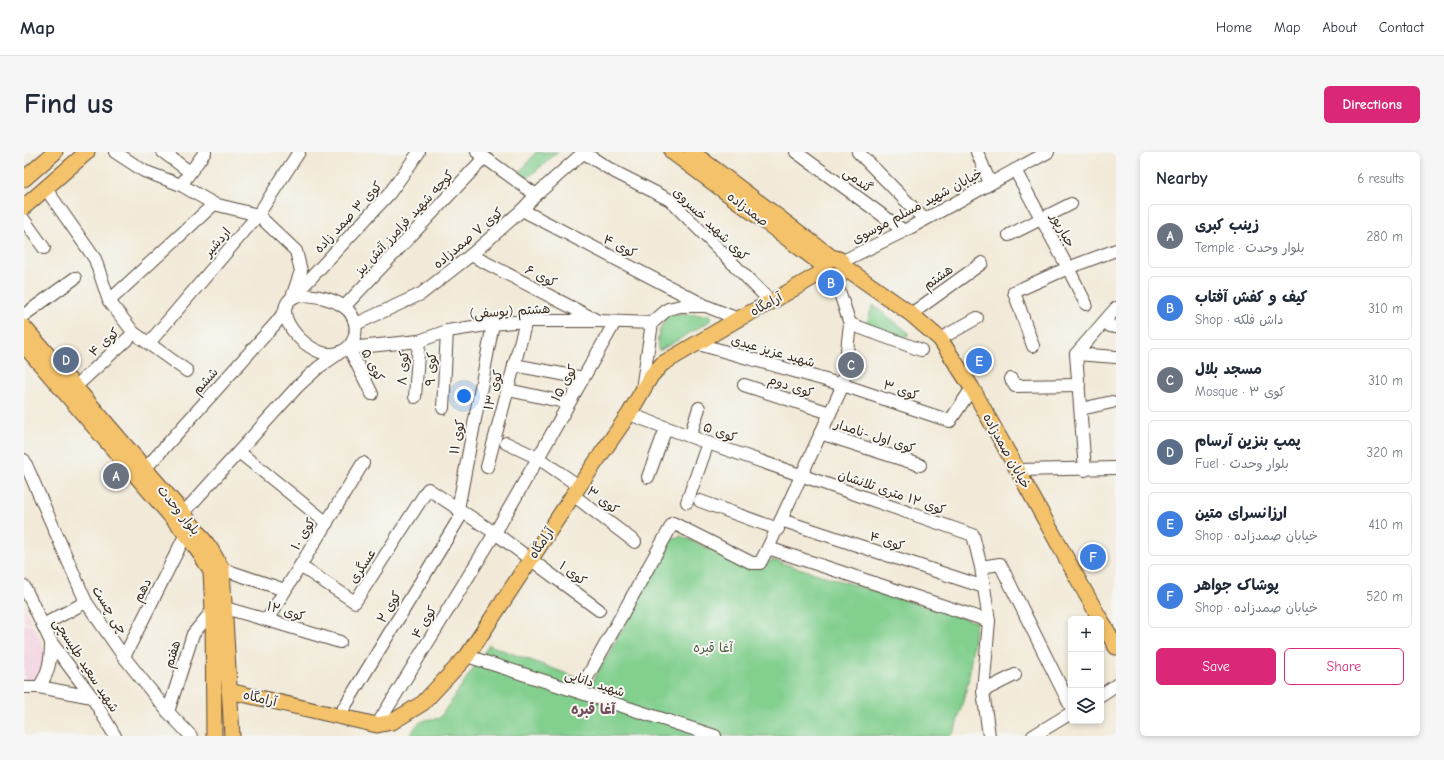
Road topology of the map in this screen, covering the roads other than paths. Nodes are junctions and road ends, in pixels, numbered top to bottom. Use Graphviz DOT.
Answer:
graph roads {
  1 [pos="55,152"];
  2 [pos="87,152"];
  3 [pos="115,152"];
  4 [pos="163,152"];
  5 [pos="205,152"];
  6 [pos="299,152"];
  7 [pos="419,152"];
  8 [pos="584,152"];
  9 [pos="672,152"];
  10 [pos="692,152"];
  11 [pos="796,152"];
  12 [pos="858,152"];
  13 [pos="977,152"];
  14 [pos="1048,152"];
  15 [pos="481,155"];
  16 [pos="1015,170"];
  17 [pos="190,172"];
  18 [pos="24,179"];
  19 [pos="990,184"];
  20 [pos="181,185"];
  21 [pos="46,189"];
  22 [pos="536,195"];
  23 [pos="214,204"];
  24 [pos="1071,204"];
  25 [pos="24,207"];
  26 [pos="522,210"];
  27 [pos="258,215"];
  28 [pos="924,219"];
  29 [pos="24,220"];
  30 [pos="1042,220"];
  31 [pos="904,231"];
  32 [pos="1009,235"];
  33 [pos="44,248"];
  34 [pos="1116,250"];
  35 [pos="471,255"];
  36 [pos="982,262"];
  37 [pos="834,268"];
  38 [pos="1068,268"];
  39 [pos="75,278"];
  40 [pos="292,297"];
  41 [pos="892,300"];
  42 [pos="109,301"];
  43 [pos="771,302"];
  44 [pos="1086,304"];
  45 [pos="706,306"];
  46 [pos="344,307"];
  47 [pos="1116,308"];
  48 [pos="285,311"];
  49 [pos="911,314"];
  50 [pos="24,315"];
  51 [pos="977,318"];
  52 [pos="738,319"];
  53 [pos="526,321"];
  54 [pos="599,321"];
  55 [pos="1105,321"];
  56 [pos="615,322"];
  57 [pos="652,323"];
  58 [pos="356,324"];
  59 [pos="493,324"];
  60 [pos="850,324"];
  61 [pos="1116,327"];
  62 [pos="24,328"];
  63 [pos="447,331"];
  64 [pos="134,333"];
  65 [pos="940,339"];
  66 [pos="419,341"];
  67 [pos="695,343"];
  68 [pos="148,344"];
  69 [pos="24,345"];
  70 [pos="1033,346"];
  71 [pos="921,350"];
  72 [pos="343,351"];
  73 [pos="1076,354"];
  74 [pos="1116,357"];
  75 [pos="514,365"];
  76 [pos="187,371"];
  77 [pos="583,378"];
  78 [pos="1011,379"];
  79 [pos="744,385"];
  80 [pos="843,385"];
  81 [pos="1079,385"];
  82 [pos="972,388"];
  83 [pos="508,390"];
  84 [pos="71,391"];
  85 [pos="642,391"];
  86 [pos="372,394"];
  87 [pos="415,397"];
  88 [pos="1112,402"];
  89 [pos="569,404"];
  90 [pos="443,408"];
  91 [pos="699,408"];
  92 [pos="1081,408"];
  93 [pos="830,413"];
  94 [pos="629,414"];
  95 [pos="666,428"];
  96 [pos="820,433"];
  97 [pos="690,436"];
  98 [pos="506,442"];
  99 [pos="708,443"];
  100 [pos="238,452"];
  101 [pos="538,458"];
  102 [pos="24,460"];
  103 [pos="363,464"];
  104 [pos="920,465"];
  105 [pos="487,467"];
  106 [pos="1116,468"];
  107 [pos="1017,470"];
  108 [pos="1085,470"];
  109 [pos="140,472"];
  110 [pos="801,476"];
  111 [pos="648,477"];
  112 [pos="428,489"];
  113 [pos="576,491"];
  114 [pos="700,501"];
  115 [pos="686,502"];
  116 [pos="460,510"];
  117 [pos="179,518"];
  118 [pos="327,522"];
  119 [pos="779,525"];
  120 [pos="190,531"];
  121 [pos="495,533"];
  122 [pos="635,542"];
  123 [pos="768,548"];
  124 [pos="531,559"];
  125 [pos="300,566"];
  126 [pos="981,567"];
  127 [pos="222,569"];
  128 [pos="24,586"];
  129 [pos="984,587"];
  130 [pos="285,590"];
  131 [pos="86,602"];
  132 [pos="219,609"];
  133 [pos="599,610"];
  134 [pos="1099,616"];
  135 [pos="267,620"];
  136 [pos="988,621"];
  137 [pos="43,625"];
  138 [pos="1104,625"];
  139 [pos="51,642"];
  140 [pos="340,642"];
  141 [pos="1116,647"];
  142 [pos="467,656"];
  143 [pos="124,658"];
  144 [pos="1015,675"];
  145 [pos="1116,685"];
  146 [pos="24,687"];
  147 [pos="39,687"];
  148 [pos="229,691"];
  149 [pos="984,691"];
  150 [pos="578,692"];
  151 [pos="1104,692"];
  152 [pos="92,697"];
  153 [pos="1068,701"];
  154 [pos="168,712"];
  155 [pos="1068,715"];
  156 [pos="339,716"];
  157 [pos="377,725"];
  158 [pos="115,736"];
  159 [pos="191,736"];
  160 [pos="214,736"];
  161 [pos="232,736"];
  162 [pos="715,736"];
  163 [pos="989,736"];
  164 [pos="1033,736"];
  1 -- 18 [label="main road"];
  2 -- 21 [label="main road"];
  3 -- 20 [label="street"];
  4 -- 17 [label="street"];
  5 -- 17 [label="street"];
  6 -- 27 [label="street, اردشیر"];
  7 -- 40 [label="street, کوی ۳ صمد زاده"];
  8 -- 22 [label="street, کوی ۷ صمدزاده"];
  8 -- 43 [label="street, کوی شهید خسروی"];
  9 -- 37 [label="main road, صمدزاده"];
  10 -- 37 [label="main road, صمدزاده"];
  11 -- 31 [label="street, گندمی"];
  12 -- 28 [label="street"];
  13 -- 19 [label="street"];
  14 -- 16 [label="street, خیابان شهید مسلم موسوی"];
  15 -- 22 [label="street"];
  15 -- 46 [label="street, کوچه شهید فرامرز آتش بیز"];
  16 -- 19 [label="street, خیابان شهید مسلم موسوی"];
  16 -- 30 [label="street, جبارپور"];
  17 -- 20 [label="street"];
  19 -- 28 [label="street, خیابان شهید مسلم موسوی"];
  20 -- 23 [label="street"];
  21 -- 25 [label="main road"];
  21 -- 42 [label="street"];
  22 -- 26 [label="street, کوی ۷ صمدزاده"];
  23 -- 27 [label="street"];
  23 -- 42 [label="street"];
  24 -- 30 [label="street"];
  26 -- 35 [label="street, کوی ۷ صمدزاده"];
  26 -- 45 [label="street, کوی ۴"];
  27 -- 40 [label="street"];
  27 -- 68 [label="street, اردشیر"];
  28 -- 31 [label="street, خیابان شهید مسلم موسوی"];
  29 -- 33 [label="street"];
  30 -- 32 [label="street"];
  30 -- 38 [label="street, جبارپور"];
  31 -- 37 [label="street, خیابان شهید مسلم موسوی"];
  34 -- 38 [label="street"];
  35 -- 54 [label="street, کوی ۶"];
  35 -- 58 [label="street, کوی ۷ صمدزاده"];
  36 -- 49 [label="street, هشتم"];
  37 -- 41 [label="main road, صمدزاده"];
  37 -- 43 [label="main road, آرامگاه"];
  37 -- 60 [label="street"];
  38 -- 44 [label="street, جبارپور"];
  38 -- 70 [label="street"];
  39 -- 50 [label="street"];
  40 -- 46 [label="street"];
  40 -- 48 [label="street"];
  41 -- 49 [label="main road, خیابان صمدزاده"];
  42 -- 64 [label="street"];
  43 -- 52 [label="main road, آرامگاه"];
  45 -- 52 [label="street, کوی ۴"];
  45 -- 57 [label="street"];
  46 -- 58 [label="street"];
  47 -- 55 [label="street"];
  48 -- 72 [label="street"];
  48 -- 109 [label="street, ششم"];
  49 -- 65 [label="main road, خیابان صمدزاده"];
  51 -- 65 [label="street"];
  52 -- 67 [label="main road, آرامگاه"];
  53 -- 54 [label="street, هشتم (یوسفی)"];
  53 -- 59 [label="street, هشتم (یوسفی)"];
  53 -- 75 [label="street, کوی ۱۳"];
  54 -- 56 [label="street, هشتم (یوسفی)"];
  55 -- 61 [label="street"];
  55 -- 73 [label="street"];
  56 -- 57 [label="street, هشتم (یوسفی)"];
  56 -- 77 [label="street, کوی ۱۵"];
  57 -- 85 [label="street"];
  58 -- 72 [label="street"];
  59 -- 63 [label="street, هشتم (یوسفی)"];
  59 -- 116 [label="street, کوی ۱۱"];
  60 -- 71 [label="street"];
  60 -- 80 [label="street"];
  62 -- 84 [label="main road, بلوار وحدت"];
  63 -- 66 [label="street, هشتم (یوسفی)"];
  63 -- 90 [label="street, کوی ۹"];
  64 -- 68 [label="street"];
  64 -- 84 [label="street, کوی ۴"];
  65 -- 82 [label="main road, خیابان صمدزاده"];
  66 -- 72 [label="street, هشتم (یوسفی)"];
  66 -- 87 [label="street, کوی ۸"];
  67 -- 80 [label="street, شهید عزیز عیدی"];
  67 -- 85 [label="main road, آرامگاه"];
  68 -- 76 [label="street"];
  69 -- 84 [label="main road, بلوار وحدت"];
  72 -- 86 [label="street, کوی ۵"];
  72 -- 100 [label="street, هشتم (یوسفی)"];
  73 -- 74 [label="street"];
  73 -- 81 [label="street"];
  75 -- 77 [label="street"];
  75 -- 83 [label="street, کوی ۱۳"];
  77 -- 89 [label="street, کوی ۱۵"];
  78 -- 81 [label="street"];
  79 -- 93 [label="street, کوی دوم"];
  80 -- 82 [label="street, کوی ۳"];
  80 -- 93 [label="street"];
  81 -- 92 [label="street"];
  82 -- 107 [label="main road, خیابان صمدزاده"];
  83 -- 89 [label="street"];
  83 -- 105 [label="street, کوی ۱۳"];
  84 -- 109 [label="main road, بلوار وحدت"];
  85 -- 94 [label="main road, آرامگاه"];
  88 -- 92 [label="street"];
  89 -- 101 [label="street, کوی ۱۵"];
  91 -- 97 [label="street"];
  92 -- 108 [label="street"];
  93 -- 96 [label="street"];
  94 -- 95 [label="street, کوی ۵"];
  94 -- 113 [label="main road, آرامگاه"];
  95 -- 97 [label="street, کوی ۵"];
  95 -- 111 [label="street"];
  96 -- 104 [label="street, کوی اول -نامدار"];
  96 -- 110 [label="street"];
  97 -- 99 [label="street, کوی ۵"];
  98 -- 101 [label="street, کوی ۳"];
  99 -- 110 [label="street, کوی ۵"];
  99 -- 115 [label="street"];
  100 -- 117 [label="street, هشتم (یوسفی)"];
  100 -- 118 [label="street"];
  101 -- 113 [label="street, کوی ۳"];
  101 -- 121 [label="street, کوی ۱۵"];
  102 -- 131 [label="street, چی چست"];
  103 -- 118 [label="street, کوی ۱۰"];
  106 -- 108 [label="street"];
  107 -- 108 [label="street"];
  107 -- 134 [label="main road, خیابان صمدزاده"];
  109 -- 117 [label="main road, بلوار وحدت"];
  110 -- 119 [label="street"];
  110 -- 126 [label="street, کوی ۱۲ متری تلانشان"];
  112 -- 116 [label="street, کوی ۱"];
  112 -- 125 [label="street, عسگری"];
  113 -- 122 [label="street, کوی ۳"];
  113 -- 124 [label="main road, آرامگاه"];
  114 -- 119 [label="street, کوی ۴"];
  116 -- 121 [label="street, کوی ۱"];
  116 -- 156 [label="street, کوی ۲"];
  117 -- 120 [label="main road, بلوار وحدت"];
  118 -- 125 [label="street, کوی ۱۰"];
  119 -- 123 [label="street"];
  119 -- 129 [label="street, کوی ۴"];
  120 -- 127 [label="main road, بلوار وحدت"];
  120 -- 132 [label="main road, بلوار وحدت"];
  120 -- 143 [label="street, دهم"];
  121 -- 124 [label="street, کوی ۱"];
  121 -- 157 [label="street, کوی ۴"];
  123 -- 136 [label="street"];
  123 -- 150 [label="street"];
  124 -- 133 [label="street, کوی ۱"];
  124 -- 142 [label="main road, آرامگاه"];
  125 -- 130 [label="street, کوی ۱۰"];
  126 -- 129 [label="street"];
  126 -- 153 [label="street"];
  127 -- 130 [label="street"];
  127 -- 132 [label="main road, بلوار وحدت"];
  128 -- 137 [label="street, شهید سعید طلیسچی"];
  129 -- 136 [label="street"];
  130 -- 135 [label="street, کوی ۱۰"];
  131 -- 137 [label="street"];
  131 -- 143 [label="street, چی چست"];
  132 -- 135 [label="street, کوی ۱۲"];
  132 -- 148 [label="main road, بلوار وحدت"];
  132 -- 154 [label="street, هفتم"];
  132 -- 160 [label="main road, بلوار وحدت"];
  135 -- 140 [label="street, کوی ۱۲"];
  136 -- 149 [label="street"];
  137 -- 139 [label="street, شهید سعید طلیسچی"];
  138 -- 141 [label="main road, خیابان صمدزاده"];
  139 -- 147 [label="street"];
  139 -- 152 [label="street, شهید سعید طلیسچی"];
  142 -- 150 [label="street, شهید دانایی"];
  142 -- 157 [label="main road, آرامگاه"];
  143 -- 154 [label="street, چی چست"];
  144 -- 149 [label="street"];
  145 -- 151 [label="street"];
  146 -- 147 [label="street"];
  147 -- 152 [label="street"];
  148 -- 156 [label="main road, آرامگاه"];
  148 -- 161 [label="main road, بلوار وحدت"];
  149 -- 163 [label="street"];
  150 -- 162 [label="street, شهید دانایی"];
  152 -- 158 [label="street, شهید سعید طلیسچی"];
  154 -- 159 [label="street, چی چست"];
  155 -- 164 [label="street"];
  156 -- 157 [label="main road, آرامگاه"];
}
